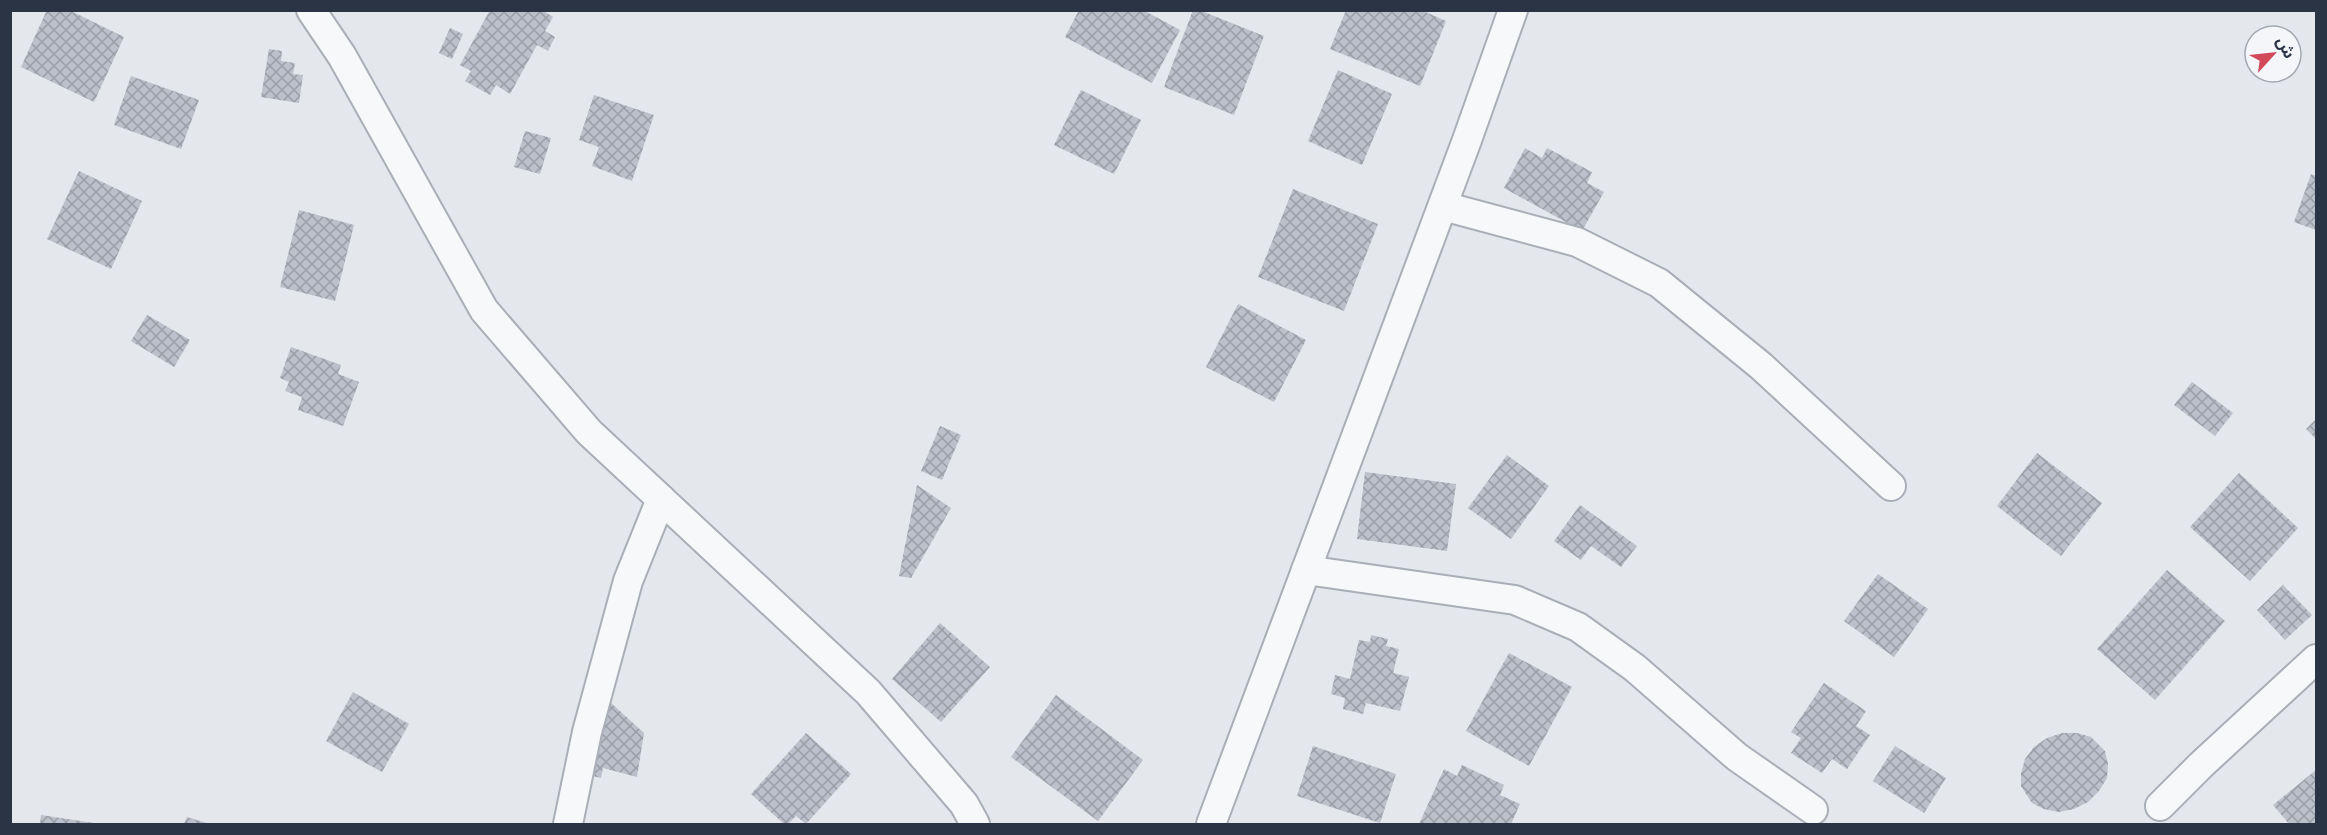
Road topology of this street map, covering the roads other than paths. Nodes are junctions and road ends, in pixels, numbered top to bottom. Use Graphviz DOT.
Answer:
graph roads {
  1 [pos="310,10"];
  2 [pos="1513,10"];
  3 [pos="1443,206"];
  4 [pos="1891,486"];
  5 [pos="661,500"];
  6 [pos="1306,570"];
  7 [pos="2316,659"];
  8 [pos="2160,806"];
  9 [pos="1813,810"];
  10 [pos="568,825"];
  11 [pos="975,825"];
  12 [pos="1211,825"];
  1 -- 5 [label="street"];
  2 -- 3 [label="street"];
  3 -- 4 [label="street"];
  3 -- 6 [label="street"];
  5 -- 10 [label="street"];
  5 -- 11 [label="street"];
  6 -- 9 [label="street"];
  6 -- 12 [label="street"];
  7 -- 8 [label="street"];
}
